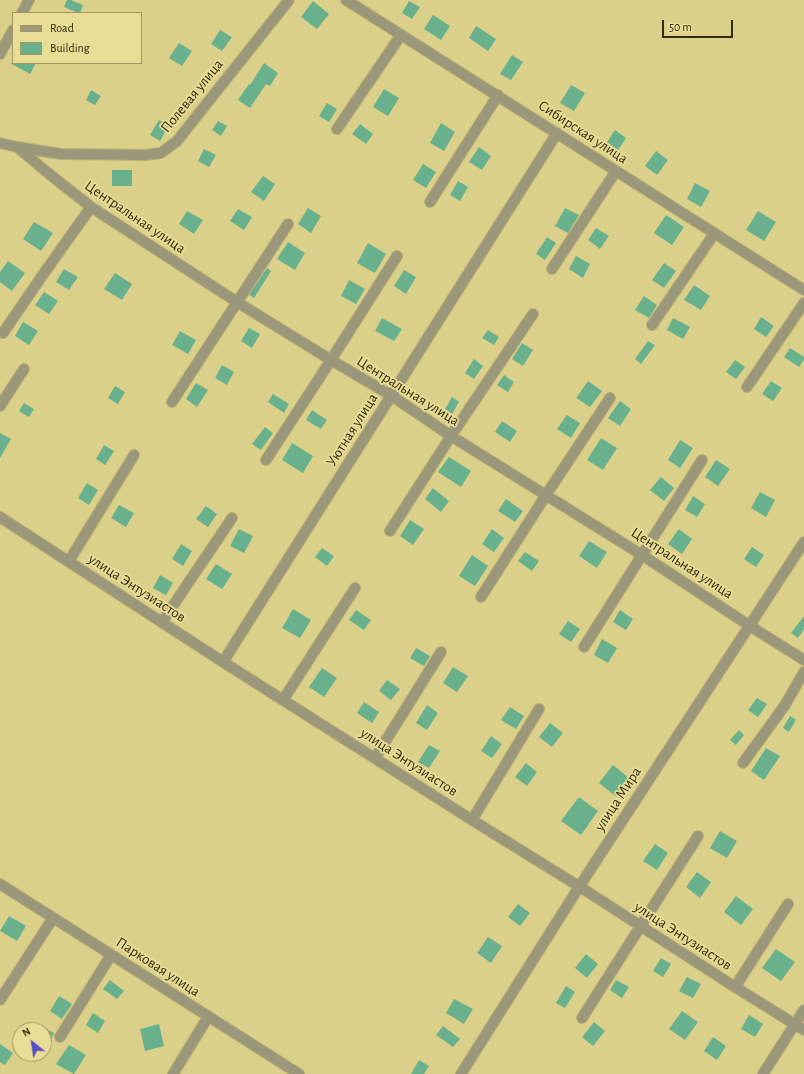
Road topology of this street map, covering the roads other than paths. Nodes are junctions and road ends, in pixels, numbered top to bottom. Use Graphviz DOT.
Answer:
graph roads {
  1 [pos="29,0"];
  2 [pos="289,0"];
  3 [pos="346,0"];
  4 [pos="23,12"];
  5 [pos="12,32"];
  6 [pos="401,35"];
  7 [pos="0,54"];
  8 [pos="498,95"];
  9 [pos="337,129"];
  10 [pos="557,133"];
  11 [pos="0,143"];
  12 [pos="17,147"];
  13 [pos="616,171"];
  14 [pos="430,202"];
  15 [pos="91,208"];
  16 [pos="288,224"];
  17 [pos="714,234"];
  18 [pos="398,256"];
  19 [pos="552,269"];
  20 [pos="804,290"];
  21 [pos="237,302"];
  22 [pos="804,303"];
  23 [pos="532,314"];
  24 [pos="652,325"];
  25 [pos="3,333"];
  26 [pos="332,360"];
  27 [pos="24,369"];
  28 [pos="747,387"];
  29 [pos="392,396"];
  30 [pos="610,398"];
  31 [pos="172,402"];
  32 [pos="0,406"];
  33 [pos="451,436"];
  34 [pos="134,455"];
  35 [pos="266,460"];
  36 [pos="702,460"];
  37 [pos="546,495"];
  38 [pos="0,517"];
  39 [pos="232,518"];
  40 [pos="390,531"];
  41 [pos="804,542"];
  42 [pos="642,555"];
  43 [pos="69,562"];
  44 [pos="355,588"];
  45 [pos="481,597"];
  46 [pos="162,622"];
  47 [pos="750,626"];
  48 [pos="584,647"];
  49 [pos="441,652"];
  50 [pos="804,660"];
  51 [pos="223,662"];
  52 [pos="804,672"];
  53 [pos="283,700"];
  54 [pos="539,709"];
  55 [pos="375,758"];
  56 [pos="743,763"];
  57 [pos="472,820"];
  58 [pos="698,836"];
  59 [pos="0,884"];
  60 [pos="579,887"];
  61 [pos="788,904"];
  62 [pos="53,918"];
  63 [pos="641,926"];
  64 [pos="111,954"];
  65 [pos="735,987"];
  66 [pos="0,1000"];
  67 [pos="804,1010"];
  68 [pos="208,1017"];
  69 [pos="582,1018"];
  70 [pos="795,1025"];
  71 [pos="804,1030"];
  72 [pos="60,1037"];
  73 [pos="173,1074"];
  74 [pos="299,1074"];
  75 [pos="461,1074"];
  76 [pos="763,1074"];
  1 -- 4 [label="street"];
  2 -- 12 [label="street, Полевая улица"];
  3 -- 6 [label="street, Сибирская улица"];
  5 -- 7 [label="street"];
  6 -- 8 [label="street, Сибирская улица"];
  6 -- 9 [label="street"];
  8 -- 10 [label="street, Сибирская улица"];
  8 -- 14 [label="street"];
  10 -- 13 [label="street, Сибирская улица"];
  10 -- 29 [label="street, Уютная улица"];
  11 -- 12 [label="street, Центральная улица"];
  12 -- 15 [label="street, Центральная улица"];
  13 -- 17 [label="street, Сибирская улица"];
  13 -- 19 [label="street"];
  15 -- 21 [label="street, Центральная улица"];
  15 -- 25 [label="street"];
  16 -- 21 [label="street"];
  17 -- 20 [label="street, Сибирская улица"];
  17 -- 24 [label="street"];
  18 -- 26 [label="street"];
  21 -- 26 [label="street, Центральная улица"];
  21 -- 31 [label="street"];
  22 -- 28 [label="street"];
  23 -- 33 [label="street"];
  26 -- 29 [label="street, Центральная улица"];
  26 -- 35 [label="street"];
  27 -- 32 [label="street"];
  29 -- 33 [label="street, Центральная улица"];
  29 -- 51 [label="street, Уютная улица"];
  30 -- 37 [label="street"];
  33 -- 37 [label="street, Центральная улица"];
  33 -- 40 [label="street"];
  34 -- 43 [label="street"];
  36 -- 42 [label="street"];
  37 -- 42 [label="street, Центральная улица"];
  37 -- 45 [label="street"];
  38 -- 43 [label="street, улица Энтузиастов"];
  39 -- 46 [label="street"];
  41 -- 47 [label="street, улица Мира"];
  42 -- 47 [label="street, Центральная улица"];
  42 -- 48 [label="street"];
  43 -- 46 [label="street, улица Энтузиастов"];
  44 -- 53 [label="street"];
  46 -- 51 [label="street, улица Энтузиастов"];
  47 -- 50 [label="street, Центральная улица"];
  47 -- 60 [label="street, улица Мира"];
  49 -- 55 [label="street"];
  51 -- 53 [label="street, улица Энтузиастов"];
  52 -- 56 [label="street"];
  53 -- 55 [label="street, улица Энтузиастов"];
  54 -- 57 [label="street"];
  55 -- 57 [label="street, улица Энтузиастов"];
  57 -- 60 [label="street, улица Энтузиастов"];
  58 -- 63 [label="street"];
  59 -- 62 [label="street, Парковая улица"];
  60 -- 63 [label="street, улица Энтузиастов"];
  60 -- 75 [label="street, улица Мира"];
  61 -- 65 [label="street"];
  62 -- 64 [label="street, Парковая улица"];
  62 -- 66 [label="street"];
  63 -- 65 [label="street, улица Энтузиастов"];
  63 -- 69 [label="street"];
  64 -- 68 [label="street, Парковая улица"];
  64 -- 72 [label="street"];
  65 -- 70 [label="street, улица Энтузиастов"];
  67 -- 70 [label="street"];
  68 -- 73 [label="street"];
  68 -- 74 [label="street, Парковая улица"];
  70 -- 71 [label="street, улица Энтузиастов"];
  70 -- 76 [label="street"];
}
